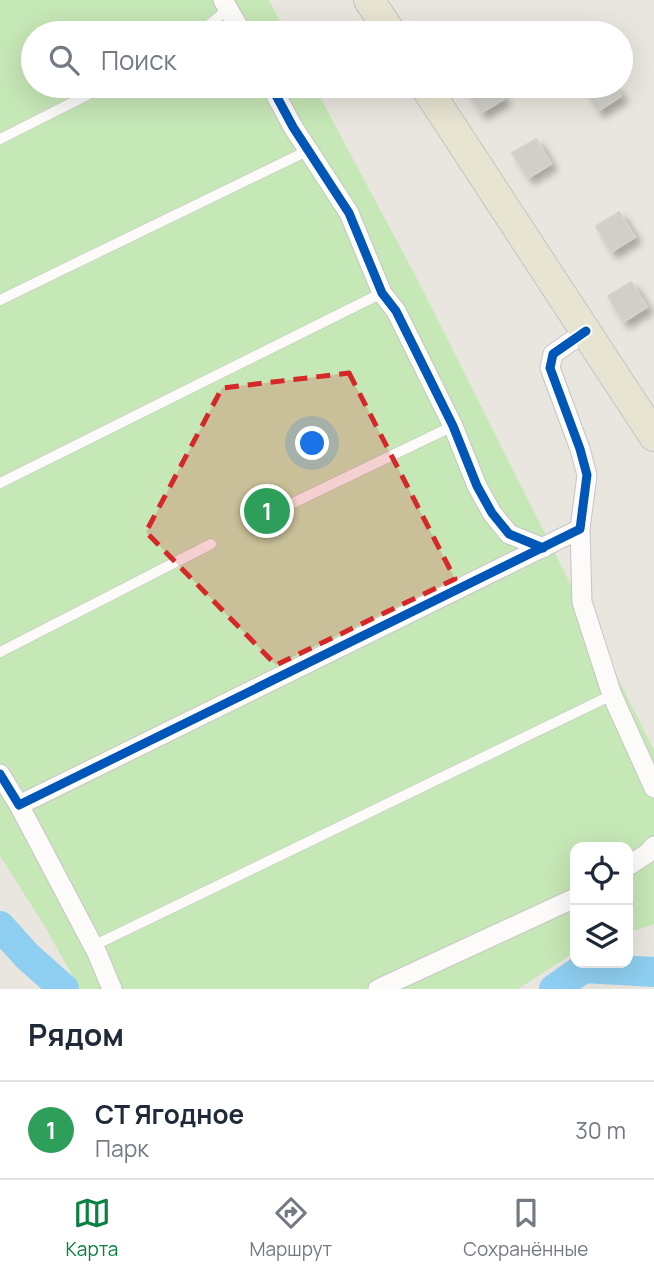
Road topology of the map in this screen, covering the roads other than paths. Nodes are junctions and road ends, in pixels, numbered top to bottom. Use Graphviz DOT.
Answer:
graph roads {
  1 [pos="369,0"];
  2 [pos="226,5"];
  3 [pos="211,21"];
  4 [pos="235,21"];
  5 [pos="383,21"];
  6 [pos="81,98"];
  7 [pos="278,98"];
  8 [pos="433,98"];
  9 [pos="0,139"];
  10 [pos="309,150"];
  11 [pos="382,293"];
  12 [pos="0,300"];
  13 [pos="586,331"];
  14 [pos="453,426"];
  15 [pos="654,436"];
  16 [pos="0,483"];
  17 [pos="290,504"];
  18 [pos="580,529"];
  19 [pos="211,544"];
  20 [pos="543,548"];
  21 [pos="0,652"];
  22 [pos="612,695"];
  23 [pos="0,774"];
  24 [pos="654,788"];
  25 [pos="19,805"];
  26 [pos="654,846"];
  27 [pos="633,863"];
  28 [pos="570,900"];
  29 [pos="93,946"];
  30 [pos="112,989"];
  31 [pos="378,989"];
  1 -- 5 [label="main road"];
  2 -- 3 [label="lane"];
  2 -- 4 [label="street"];
  6 -- 9 [label="lane"];
  7 -- 10 [label="street"];
  8 -- 13 [label="main road"];
  10 -- 11 [label="street"];
  10 -- 12 [label="lane"];
  11 -- 14 [label="street"];
  11 -- 16 [label="lane"];
  13 -- 15 [label="main road"];
  13 -- 18 [label="street"];
  14 -- 17 [label="lane"];
  14 -- 20 [label="street"];
  18 -- 20 [label="street"];
  18 -- 22 [label="street"];
  19 -- 21 [label="lane"];
  20 -- 25 [label="street"];
  22 -- 24 [label="street"];
  22 -- 29 [label="lane"];
  23 -- 25 [label="street"];
  25 -- 29 [label="street"];
  26 -- 27 [label="street"];
  28 -- 31 [label="street"];
  29 -- 30 [label="street"];
}
